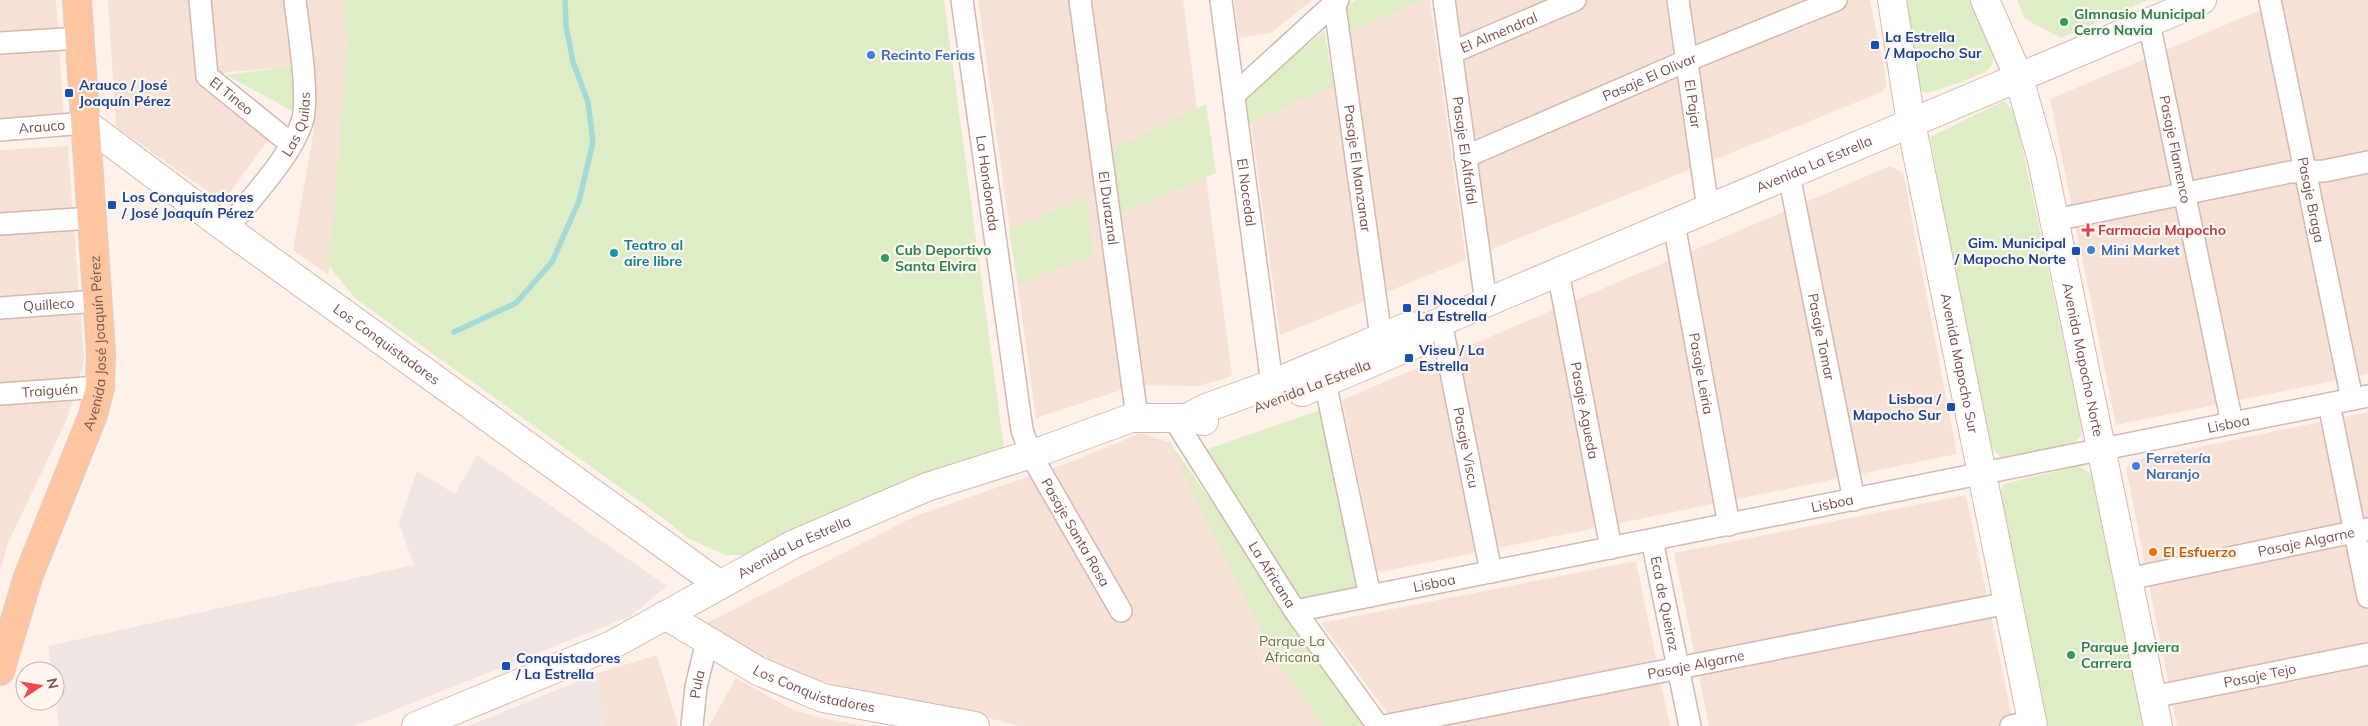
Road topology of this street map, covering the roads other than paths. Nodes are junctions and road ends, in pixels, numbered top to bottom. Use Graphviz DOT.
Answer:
graph roads {
  1 [pos="77,0"];
  2 [pos="200,0"];
  3 [pos="295,0"];
  4 [pos="962,0"];
  5 [pos="1080,0"];
  6 [pos="1220,0"];
  7 [pos="1444,0"];
  8 [pos="1575,0"];
  9 [pos="1678,0"];
  10 [pos="1836,0"];
  11 [pos="1892,0"];
  12 [pos="1985,0"];
  13 [pos="2202,0"];
  14 [pos="2270,0"];
  15 [pos="1335,1"];
  16 [pos="2148,23"];
  17 [pos="80,38"];
  18 [pos="0,43"];
  19 [pos="1451,53"];
  20 [pos="1686,61"];
  21 [pos="2019,78"];
  22 [pos="1234,95"];
  23 [pos="85,123"];
  24 [pos="1911,123"];
  25 [pos="0,130"];
  26 [pos="291,144"];
  27 [pos="1465,156"];
  28 [pos="2368,162"];
  29 [pos="2306,172"];
  30 [pos="1789,175"];
  31 [pos="2184,194"];
  32 [pos="1708,209"];
  33 [pos="92,218"];
  34 [pos="2055,220"];
  35 [pos="0,224"];
  36 [pos="1674,224"];
  37 [pos="227,228"];
  38 [pos="1558,272"];
  39 [pos="98,301"];
  40 [pos="1486,303"];
  41 [pos="0,308"];
  42 [pos="1434,325"];
  43 [pos="1380,337"];
  44 [pos="1325,382"];
  45 [pos="1272,384"];
  46 [pos="100,387"];
  47 [pos="0,394"];
  48 [pos="2360,397"];
  49 [pos="2329,404"];
  50 [pos="1138,417"];
  51 [pos="1181,419"];
  52 [pos="2232,423"];
  53 [pos="2102,450"];
  54 [pos="1031,455"];
  55 [pos="1982,474"];
  56 [pos="1854,500"];
  57 [pos="1729,525"];
  58 [pos="2361,531"];
  59 [pos="1652,540"];
  60 [pos="1611,548"];
  61 [pos="689,562"];
  62 [pos="1491,572"];
  63 [pos="2128,579"];
  64 [pos="720,585"];
  65 [pos="1370,596"];
  66 [pos="2368,597"];
  67 [pos="695,599"];
  68 [pos="2008,603"];
  69 [pos="1121,611"];
  70 [pos="1295,611"];
  71 [pos="666,616"];
  72 [pos="706,641"];
  73 [pos="2368,654"];
  74 [pos="1678,668"];
  75 [pos="0,671"];
  76 [pos="2152,697"];
  77 [pos="2025,725"];
  78 [pos="416,726"];
  79 [pos="692,726"];
  80 [pos="975,726"];
  81 [pos="1378,726"];
  82 [pos="1384,726"];
  83 [pos="1690,726"];
  84 [pos="2158,726"];
  1 -- 17 [label="main road, Avenida José Joaquín Pérez"];
  2 -- 26 [label="street, El Tineo"];
  3 -- 26 [label="street, Las Quilas"];
  4 -- 54 [label="street, La Hondonada"];
  5 -- 50 [label="street, El Duraznal"];
  6 -- 22 [label="street, El Nocedal"];
  7 -- 19 [label="street, Pasaje El Alfalfal"];
  8 -- 19 [label="street, El Almendral"];
  9 -- 20 [label="street, El Pajar"];
  10 -- 20 [label="street, Pasaje El Olivar"];
  11 -- 24 [label="main road, Avenida Mapocho Sur"];
  12 -- 21 [label="main road, Avenida Mapocho Norte"];
  13 -- 16 [label="main road, Avenida La Estrella"];
  14 -- 29 [label="street, Pasaje Braga"];
  15 -- 22 [label="street"];
  15 -- 43 [label="street, Pasaje El Manzanar"];
  16 -- 21 [label="main road, Avenida La Estrella"];
  16 -- 31 [label="street, Pasaje Flamenco"];
  17 -- 18 [label="street"];
  17 -- 23 [label="main road, Avenida José Joaquín Pérez"];
  19 -- 27 [label="street, Pasaje El Alfalfal"];
  20 -- 27 [label="street, Pasaje El Olivar"];
  20 -- 32 [label="street, El Pajar"];
  21 -- 24 [label="main road, Avenida La Estrella"];
  21 -- 34 [label="main road, Avenida Mapocho Norte"];
  22 -- 45 [label="street, El Nocedal"];
  23 -- 25 [label="street, Arauco"];
  23 -- 33 [label="main road, Avenida José Joaquín Pérez"];
  23 -- 37 [label="main road, Los Conquistadores"];
  24 -- 30 [label="main road, Avenida La Estrella"];
  24 -- 55 [label="main road, Avenida Mapocho Sur"];
  26 -- 37 [label="street, Las Quilas"];
  27 -- 40 [label="street, Pasaje El Alfalfal"];
  28 -- 29 [label="street"];
  29 -- 31 [label="street"];
  29 -- 48 [label="street, Pasaje Braga"];
  30 -- 32 [label="main road, Avenida La Estrella"];
  30 -- 56 [label="street, Pasaje Tomar"];
  31 -- 34 [label="street"];
  31 -- 52 [label="street, Pasaje Flamenco"];
  32 -- 36 [label="main road, Avenida La Estrella"];
  33 -- 35 [label="street"];
  33 -- 39 [label="main road, Avenida José Joaquín Pérez"];
  34 -- 53 [label="main road, Avenida Mapocho Norte"];
  36 -- 38 [label="main road, Avenida La Estrella"];
  36 -- 57 [label="street, Pasaje Leiria"];
  37 -- 61 [label="main road, Los Conquistadores"];
  38 -- 40 [label="main road, Avenida La Estrella"];
  38 -- 60 [label="street, Pasaje Agueda"];
  39 -- 41 [label="street, Quilleco"];
  39 -- 46 [label="main road, Avenida José Joaquín Pérez"];
  40 -- 42 [label="main road, Avenida La Estrella"];
  42 -- 43 [label="main road, Avenida La Estrella"];
  42 -- 44 [label="main road, Avenida La Estrella"];
  42 -- 62 [label="street, Pasaje Viscu"];
  43 -- 45 [label="main road, Avenida La Estrella"];
  44 -- 51 [label="main road, Avenida La Estrella"];
  44 -- 65 [label="street"];
  45 -- 51 [label="main road, Avenida La Estrella"];
  46 -- 47 [label="street, Traiguén"];
  46 -- 75 [label="main road, Avenida José Joaquín Pérez"];
  48 -- 49 [label="street, Lisboa"];
  49 -- 52 [label="street, Lisboa"];
  49 -- 58 [label="street"];
  50 -- 51 [label="main road, Avenida La Estrella"];
  50 -- 54 [label="main road, Avenida La Estrella"];
  51 -- 70 [label="street, La Africana"];
  52 -- 53 [label="street, Lisboa"];
  53 -- 55 [label="street, Lisboa"];
  53 -- 63 [label="main road, Avenida Mapocho Norte"];
  54 -- 64 [label="main road, Avenida La Estrella"];
  54 -- 69 [label="street, Pasaje Santa Rosa"];
  55 -- 56 [label="street, Lisboa"];
  55 -- 68 [label="main road, Avenida Mapocho Sur"];
  56 -- 57 [label="street, Lisboa"];
  57 -- 59 [label="street, Lisboa"];
  58 -- 63 [label="street, Pasaje Algarne"];
  58 -- 66 [label="street"];
  59 -- 60 [label="street, Lisboa"];
  59 -- 74 [label="street, Eca de Queiroz"];
  60 -- 62 [label="street, Lisboa"];
  61 -- 64 [label="main road, Los Conquistadores"];
  61 -- 67 [label="main road"];
  62 -- 65 [label="street, Lisboa"];
  63 -- 76 [label="main road, Avenida Mapocho Norte"];
  64 -- 67 [label="main road, Avenida La Estrella"];
  65 -- 70 [label="street, Lisboa"];
  67 -- 71 [label="main road, Avenida La Estrella"];
  68 -- 74 [label="street, Pasaje Algarne"];
  68 -- 77 [label="main road, Avenida Mapocho Sur"];
  70 -- 81 [label="street, La Africana"];
  71 -- 72 [label="main road, Los Conquistadores"];
  71 -- 78 [label="main road, Avenida La Estrella"];
  72 -- 79 [label="street, Pula"];
  72 -- 80 [label="main road, Los Conquistadores"];
  73 -- 76 [label="street, Pasaje Tejo"];
  74 -- 82 [label="street, Pasaje Algarne"];
  74 -- 83 [label="street, Eca de Queiroz"];
  76 -- 84 [label="main road, Avenida Mapocho Norte"];
}
